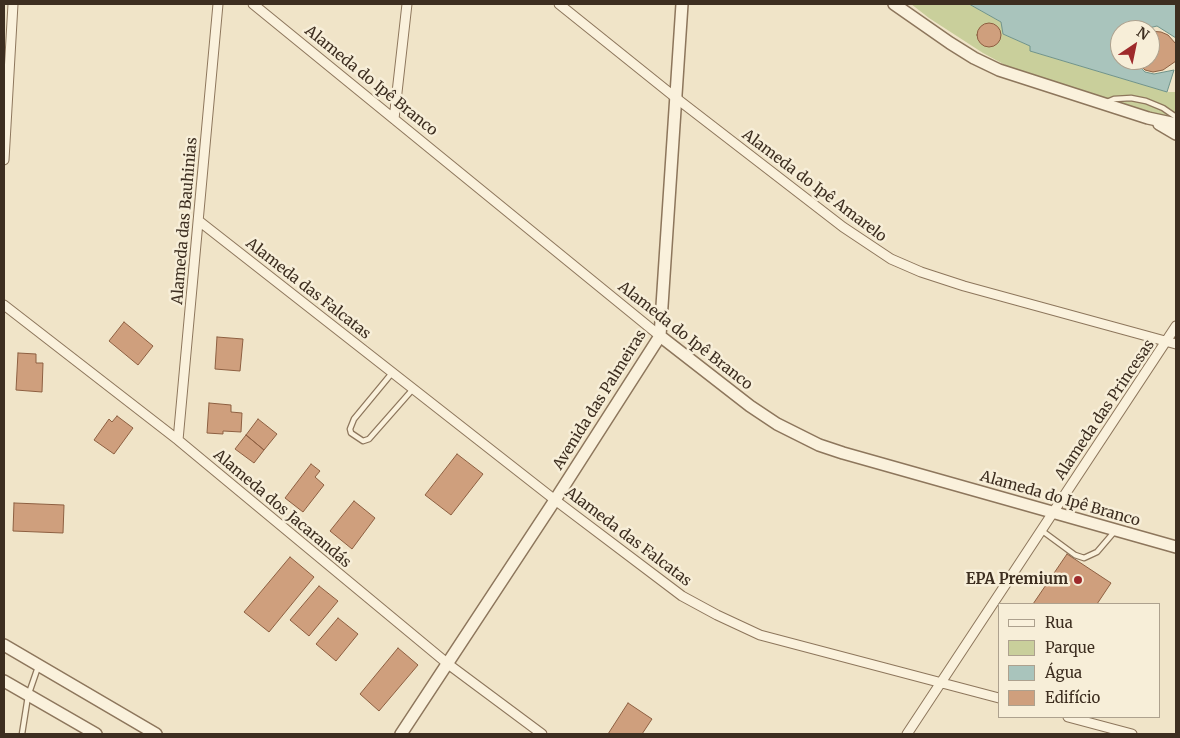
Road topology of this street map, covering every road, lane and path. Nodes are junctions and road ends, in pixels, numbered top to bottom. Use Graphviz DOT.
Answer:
graph roads {
  1 [pos="13,4"];
  2 [pos="218,4"];
  3 [pos="253,4"];
  4 [pos="407,4"];
  5 [pos="559,4"];
  6 [pos="682,4"];
  7 [pos="894,4"];
  8 [pos="676,98"];
  9 [pos="1103,103"];
  10 [pos="1176,117"];
  11 [pos="1148,118"];
  12 [pos="394,119"];
  13 [pos="1176,124"];
  14 [pos="1176,134"];
  15 [pos="4,160"];
  16 [pos="199,221"];
  17 [pos="4,305"];
  18 [pos="1176,326"];
  19 [pos="660,336"];
  20 [pos="1167,341"];
  21 [pos="1176,344"];
  22 [pos="393,372"];
  23 [pos="414,388"];
  24 [pos="178,440"];
  25 [pos="555,500"];
  26 [pos="1053,512"];
  27 [pos="1041,530"];
  28 [pos="1115,531"];
  29 [pos="1176,547"];
  30 [pos="4,645"];
  31 [pos="448,664"];
  32 [pos="39,666"];
  33 [pos="4,681"];
  34 [pos="942,682"];
  35 [pos="28,696"];
  36 [pos="998,698"];
  37 [pos="1072,718"];
  38 [pos="22,734"];
  39 [pos="96,734"];
  40 [pos="156,734"];
  41 [pos="401,734"];
  42 [pos="542,734"];
  43 [pos="907,734"];
  44 [pos="1132,734"];
  1 -- 15 [label="street"];
  2 -- 16 [label="street, Alameda das Bauhinias"];
  3 -- 12 [label="street, Alameda do Ipê Branco"];
  4 -- 12 [label="street"];
  5 -- 8 [label="street, Alameda do Ipê Amarelo"];
  6 -- 8 [label="street, Avenida das Palmeiras"];
  7 -- 9 [label="street"];
  8 -- 19 [label="street, Avenida das Palmeiras"];
  8 -- 20 [label="street, Alameda do Ipê Amarelo"];
  9 -- 10 [label="lane"];
  9 -- 11 [label="street"];
  11 -- 13 [label="street"];
  11 -- 14 [label="street"];
  12 -- 19 [label="street, Alameda do Ipê Branco"];
  16 -- 22 [label="street, Alameda das Falcatas"];
  16 -- 24 [label="street, Alameda das Bauhinias"];
  17 -- 24 [label="street, Alameda dos Jacarandás"];
  18 -- 20 [label="street, Alameda das Princesas"];
  19 -- 25 [label="street, Avenida das Palmeiras"];
  19 -- 26 [label="street, Alameda do Ipê Branco"];
  20 -- 21 [label="street, Alameda do Ipê Amarelo"];
  20 -- 26 [label="street, Alameda das Princesas"];
  22 -- 23 [label="street, Alameda das Falcatas"];
  22 -- 23 [label="lane"];
  23 -- 25 [label="street, Alameda das Falcatas"];
  24 -- 31 [label="street, Alameda dos Jacarandás"];
  25 -- 31 [label="street, Avenida das Palmeiras"];
  25 -- 34 [label="street, Alameda das Falcatas"];
  26 -- 27 [label="street, Alameda das Princesas"];
  26 -- 28 [label="street, Alameda do Ipê Branco"];
  27 -- 28 [label="lane"];
  27 -- 34 [label="street, Alameda das Princesas"];
  28 -- 29 [label="street, Alameda do Ipê Branco"];
  30 -- 32 [label="street"];
  31 -- 41 [label="street, Avenida das Palmeiras"];
  31 -- 42 [label="street, Alameda dos Jacarandás"];
  32 -- 35 [label="lane"];
  32 -- 40 [label="street"];
  33 -- 35 [label="street"];
  34 -- 36 [label="street, Alameda das Falcatas"];
  34 -- 43 [label="street, Alameda das Princesas"];
  35 -- 38 [label="lane"];
  35 -- 39 [label="street"];
  37 -- 44 [label="street"];
}
